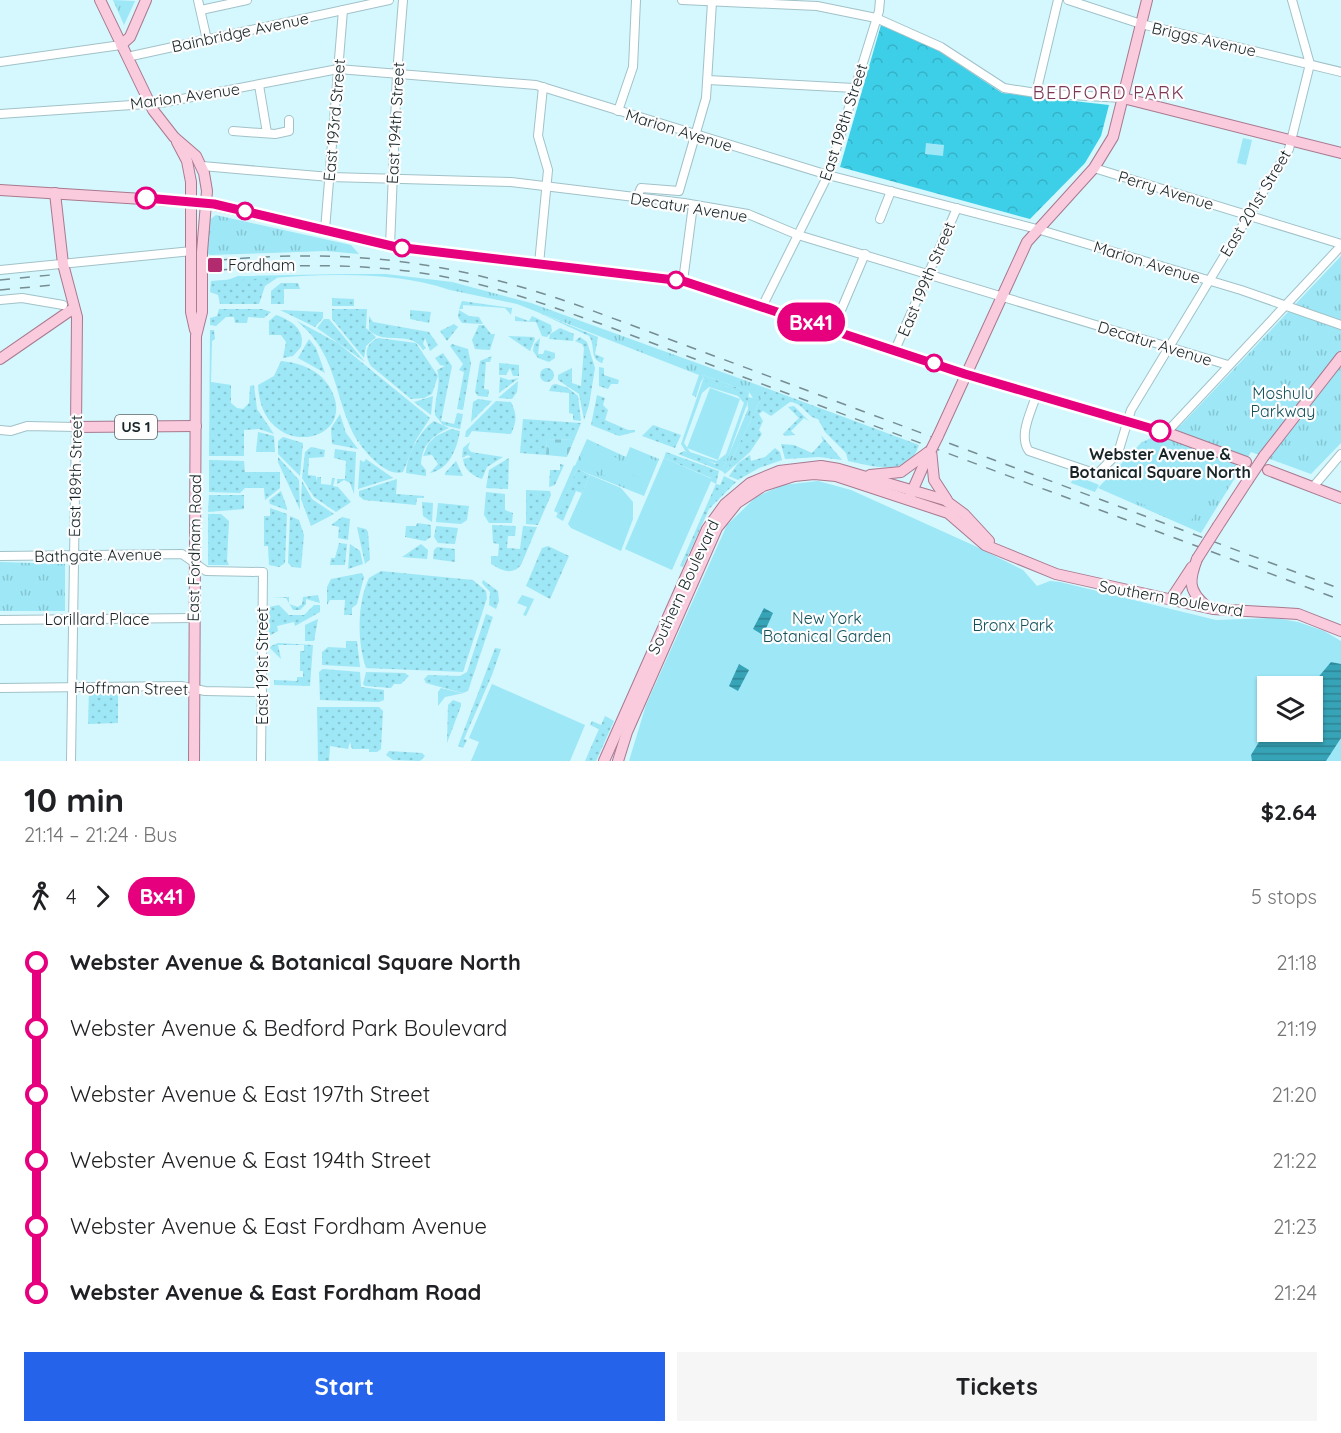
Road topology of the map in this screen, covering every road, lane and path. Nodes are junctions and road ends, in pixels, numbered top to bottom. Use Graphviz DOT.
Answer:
graph roads {
  1 [pos="100,0"];
  2 [pos="146,0"];
  3 [pos="198,0"];
  4 [pos="247,0"];
  5 [pos="389,0"];
  6 [pos="403,0"];
  7 [pos="636,0"];
  8 [pos="682,0"];
  9 [pos="880,0"];
  10 [pos="1058,0"];
  11 [pos="1068,0"];
  12 [pos="1147,0"];
  13 [pos="1292,0"];
  14 [pos="711,2"];
  15 [pos="796,3"];
  16 [pos="201,10"];
  17 [pos="343,10"];
  18 [pos="876,18"];
  19 [pos="1141,24"];
  20 [pos="207,40"];
  21 [pos="121,45"];
  22 [pos="127,57"];
  23 [pos="0,62"];
  24 [pos="1310,64"];
  25 [pos="338,69"];
  26 [pos="1341,72"];
  27 [pos="397,74"];
  28 [pos="708,80"];
  29 [pos="259,85"];
  30 [pos="543,87"];
  31 [pos="854,88"];
  32 [pos="1036,93"];
  33 [pos="1123,98"];
  34 [pos="149,104"];
  35 [pos="618,111"];
  36 [pos="0,114"];
  37 [pos="289,120"];
  38 [pos="234,131"];
  39 [pos="267,133"];
  40 [pos="695,135"];
  41 [pos="174,137"];
  42 [pos="1291,141"];
  43 [pos="1341,153"];
  44 [pos="202,166"];
  45 [pos="1094,168"];
  46 [pos="828,175"];
  47 [pos="330,177"];
  48 [pos="392,180"];
  49 [pos="547,187"];
  50 [pos="0,190"];
  51 [pos="891,191"];
  52 [pos="55,194"];
  53 [pos="637,197"];
  54 [pos="192,201"];
  55 [pos="206,203"];
  56 [pos="693,205"];
  57 [pos="957,208"];
  58 [pos="1249,215"];
  59 [pos="880,219"];
  60 [pos="1037,229"];
  61 [pos="325,230"];
  62 [pos="798,235"];
  63 [pos="390,243"];
  64 [pos="1341,245"];
  65 [pos="192,251"];
  66 [pos="865,254"];
  67 [pos="539,261"];
  68 [pos="63,264"];
  69 [pos="0,270"];
  70 [pos="929,274"];
  71 [pos="683,278"];
  72 [pos="1209,281"];
  73 [pos="1000,296"];
  74 [pos="5,299"];
  75 [pos="1285,304"];
  76 [pos="63,305"];
  77 [pos="763,305"];
  78 [pos="74,308"];
  79 [pos="1341,325"];
  80 [pos="832,329"];
  81 [pos="196,336"];
  82 [pos="1169,347"];
  83 [pos="896,350"];
  84 [pos="1341,357"];
  85 [pos="0,359"];
  86 [pos="1228,364"];
  87 [pos="1341,368"];
  88 [pos="965,374"];
  89 [pos="1326,378"];
  90 [pos="1036,396"];
  91 [pos="1127,422"];
  92 [pos="195,426"];
  93 [pos="76,427"];
  94 [pos="0,430"];
  95 [pos="1166,433"];
  96 [pos="931,450"];
  97 [pos="1341,454"];
  98 [pos="1246,462"];
  99 [pos="1268,470"];
  100 [pos="860,475"];
  101 [pos="1313,487"];
  102 [pos="910,495"];
  103 [pos="1341,498"];
  104 [pos="950,502"];
  105 [pos="1003,553"];
  106 [pos="0,556"];
  107 [pos="74,556"];
  108 [pos="1197,559"];
  109 [pos="194,562"];
  110 [pos="262,572"];
  111 [pos="1171,599"];
  112 [pos="1207,608"];
  113 [pos="194,618"];
  114 [pos="0,620"];
  115 [pos="73,620"];
  116 [pos="1341,631"];
  117 [pos="0,688"];
  118 [pos="72,688"];
  119 [pos="193,689"];
  120 [pos="262,692"];
  121 [pos="71,761"];
  122 [pos="194,761"];
  123 [pos="261,761"];
  124 [pos="604,761"];
  125 [pos="618,761"];
  1 -- 21 [label="main road, East Fordham Road"];
  2 -- 21 [label="main road"];
  3 -- 16 [label="street"];
  4 -- 16 [label="street"];
  5 -- 17 [label="street, Bainbridge Avenue"];
  6 -- 27 [label="street, East 194th Street"];
  7 -- 35 [label="street"];
  8 -- 14 [label="street"];
  9 -- 18 [label="street, East 198th Street"];
  10 -- 32 [label="street"];
  11 -- 19 [label="street, Briggs Avenue"];
  12 -- 19 [label="main road"];
  13 -- 24 [label="street, East 201st Street"];
  14 -- 15 [label="street"];
  14 -- 28 [label="street"];
  15 -- 18 [label="street"];
  16 -- 20 [label="street"];
  17 -- 20 [label="street, Bainbridge Avenue"];
  17 -- 25 [label="street, East 193rd Street"];
  18 -- 31 [label="street, East 198th Street"];
  18 -- 32 [label="street"];
  19 -- 24 [label="street, Briggs Avenue"];
  19 -- 33 [label="main road"];
  20 -- 22 [label="street, Bainbridge Avenue"];
  21 -- 22 [label="main road, East Fordham Road"];
  21 -- 23 [label="street"];
  22 -- 34 [label="main road, East Fordham Road"];
  24 -- 26 [label="street, Briggs Avenue"];
  24 -- 42 [label="street, East 201st Street"];
  25 -- 27 [label="street, Marion Avenue"];
  25 -- 29 [label="street, Marion Avenue"];
  25 -- 47 [label="street, East 193rd Street"];
  27 -- 30 [label="street, Marion Avenue"];
  27 -- 48 [label="street, East 194th Street"];
  28 -- 31 [label="street"];
  28 -- 40 [label="street"];
  29 -- 34 [label="street, Marion Avenue"];
  29 -- 39 [label="street"];
  30 -- 35 [label="street, Marion Avenue"];
  30 -- 49 [label="street"];
  31 -- 46 [label="street, East 198th Street"];
  32 -- 33 [label="street"];
  33 -- 42 [label="main road"];
  33 -- 45 [label="main road"];
  34 -- 36 [label="street, Marion Avenue"];
  34 -- 41 [label="main road, East Fordham Road"];
  35 -- 40 [label="street, Marion Avenue"];
  37 -- 39 [label="street"];
  38 -- 39 [label="street"];
  40 -- 46 [label="street, Marion Avenue"];
  40 -- 53 [label="street"];
  41 -- 44 [label="main road, East Fordham Road"];
  41 -- 54 [label="main road, East Fordham Road"];
  42 -- 43 [label="main road"];
  42 -- 58 [label="street, East 201st Street"];
  44 -- 47 [label="street, Decatur Avenue"];
  44 -- 55 [label="main road, East Fordham Road"];
  45 -- 58 [label="street, Perry Avenue"];
  45 -- 60 [label="main road"];
  46 -- 51 [label="street, Marion Avenue"];
  46 -- 62 [label="street, East 198th Street"];
  47 -- 48 [label="street, Decatur Avenue"];
  47 -- 61 [label="street, East 193rd Street"];
  48 -- 49 [label="street, Decatur Avenue"];
  48 -- 63 [label="street, East 194th Street"];
  49 -- 53 [label="street, Decatur Avenue"];
  49 -- 67 [label="street"];
  50 -- 52 [label="main road"];
  51 -- 57 [label="street, Marion Avenue"];
  51 -- 59 [label="street"];
  52 -- 54 [label="main road"];
  52 -- 68 [label="main road, East 189th Street"];
  53 -- 56 [label="street, Decatur Avenue"];
  54 -- 55 [label="main road"];
  54 -- 65 [label="main road, East Fordham Road"];
  55 -- 61 [label="main road"];
  55 -- 81 [label="main road, East Fordham Road"];
  56 -- 62 [label="street, Decatur Avenue"];
  56 -- 71 [label="street"];
  57 -- 60 [label="street, Marion Avenue"];
  57 -- 70 [label="street, East 199th Street"];
  58 -- 64 [label="street, Perry Avenue"];
  58 -- 72 [label="street, East 201st Street"];
  60 -- 72 [label="street, Marion Avenue"];
  60 -- 73 [label="main road"];
  61 -- 63 [label="main road"];
  62 -- 66 [label="street, Decatur Avenue"];
  62 -- 77 [label="street, East 198th Street"];
  63 -- 67 [label="main road"];
  64 -- 75 [label="street"];
  65 -- 68 [label="street"];
  65 -- 81 [label="main road, East Fordham Road"];
  66 -- 70 [label="street, Decatur Avenue"];
  66 -- 80 [label="street"];
  67 -- 71 [label="main road"];
  68 -- 69 [label="street"];
  68 -- 78 [label="main road, East 189th Street"];
  70 -- 73 [label="street, Decatur Avenue"];
  70 -- 83 [label="street, East 199th Street"];
  71 -- 77 [label="main road"];
  72 -- 75 [label="street, Marion Avenue"];
  72 -- 82 [label="street, East 201st Street"];
  73 -- 82 [label="street, Decatur Avenue"];
  73 -- 88 [label="main road"];
  74 -- 76 [label="street"];
  75 -- 79 [label="street, Marion Avenue"];
  75 -- 86 [label="street"];
  77 -- 80 [label="main road"];
  78 -- 85 [label="main road"];
  78 -- 93 [label="main road, East 189th Street"];
  80 -- 83 [label="main road"];
  81 -- 92 [label="main road, East Fordham Road"];
  82 -- 86 [label="street, Decatur Avenue"];
  82 -- 91 [label="street, East 201st Street"];
  83 -- 88 [label="main road"];
  84 -- 89 [label="main road"];
  86 -- 95 [label="street"];
  87 -- 89 [label="main road"];
  88 -- 90 [label="main road"];
  88 -- 96 [label="main road, bridge"];
  89 -- 108 [label="main road, bridge"];
  90 -- 91 [label="main road"];
  90 -- 91 [label="street, East 201st Street"];
  91 -- 95 [label="main road"];
  92 -- 93 [label="main road, US 1"];
  92 -- 109 [label="main road, East Fordham Road"];
  93 -- 94 [label="street"];
  93 -- 107 [label="street, East 189th Street"];
  95 -- 98 [label="main road"];
  96 -- 100 [label="main road"];
  96 -- 102 [label="main road"];
  96 -- 104 [label="main road"];
  97 -- 101 [label="street"];
  99 -- 101 [label="main road"];
  100 -- 102 [label="main road, Southern Boulevard"];
  100 -- 124 [label="main road, Southern Boulevard"];
  101 -- 103 [label="main road"];
  102 -- 104 [label="main road, Southern Boulevard"];
  102 -- 105 [label="main road, Southern Boulevard"];
  102 -- 125 [label="main road, Southern Boulevard"];
  104 -- 105 [label="main road, Southern Boulevard"];
  105 -- 111 [label="main road, Southern Boulevard"];
  106 -- 107 [label="street, Bathgate Avenue"];
  107 -- 109 [label="street, Bathgate Avenue"];
  107 -- 115 [label="street, East 189th Street"];
  108 -- 111 [label="main road"];
  108 -- 112 [label="main road"];
  109 -- 110 [label="street, Bathgate Avenue"];
  109 -- 113 [label="main road, East Fordham Road"];
  110 -- 120 [label="street, East 191st Street"];
  111 -- 112 [label="main road, Southern Boulevard"];
  112 -- 116 [label="main road, Southern Boulevard"];
  113 -- 115 [label="street, Lorillard Place"];
  113 -- 119 [label="main road, East Fordham Road"];
  114 -- 115 [label="street, Lorillard Place"];
  115 -- 118 [label="street, East 189th Street"];
  117 -- 118 [label="street, Hoffman Street"];
  118 -- 119 [label="street, Hoffman Street"];
  118 -- 121 [label="street, East 189th Street"];
  119 -- 120 [label="street, Hoffman Street"];
  119 -- 122 [label="main road, East Fordham Road"];
  120 -- 123 [label="street, East 191st Street"];
}
